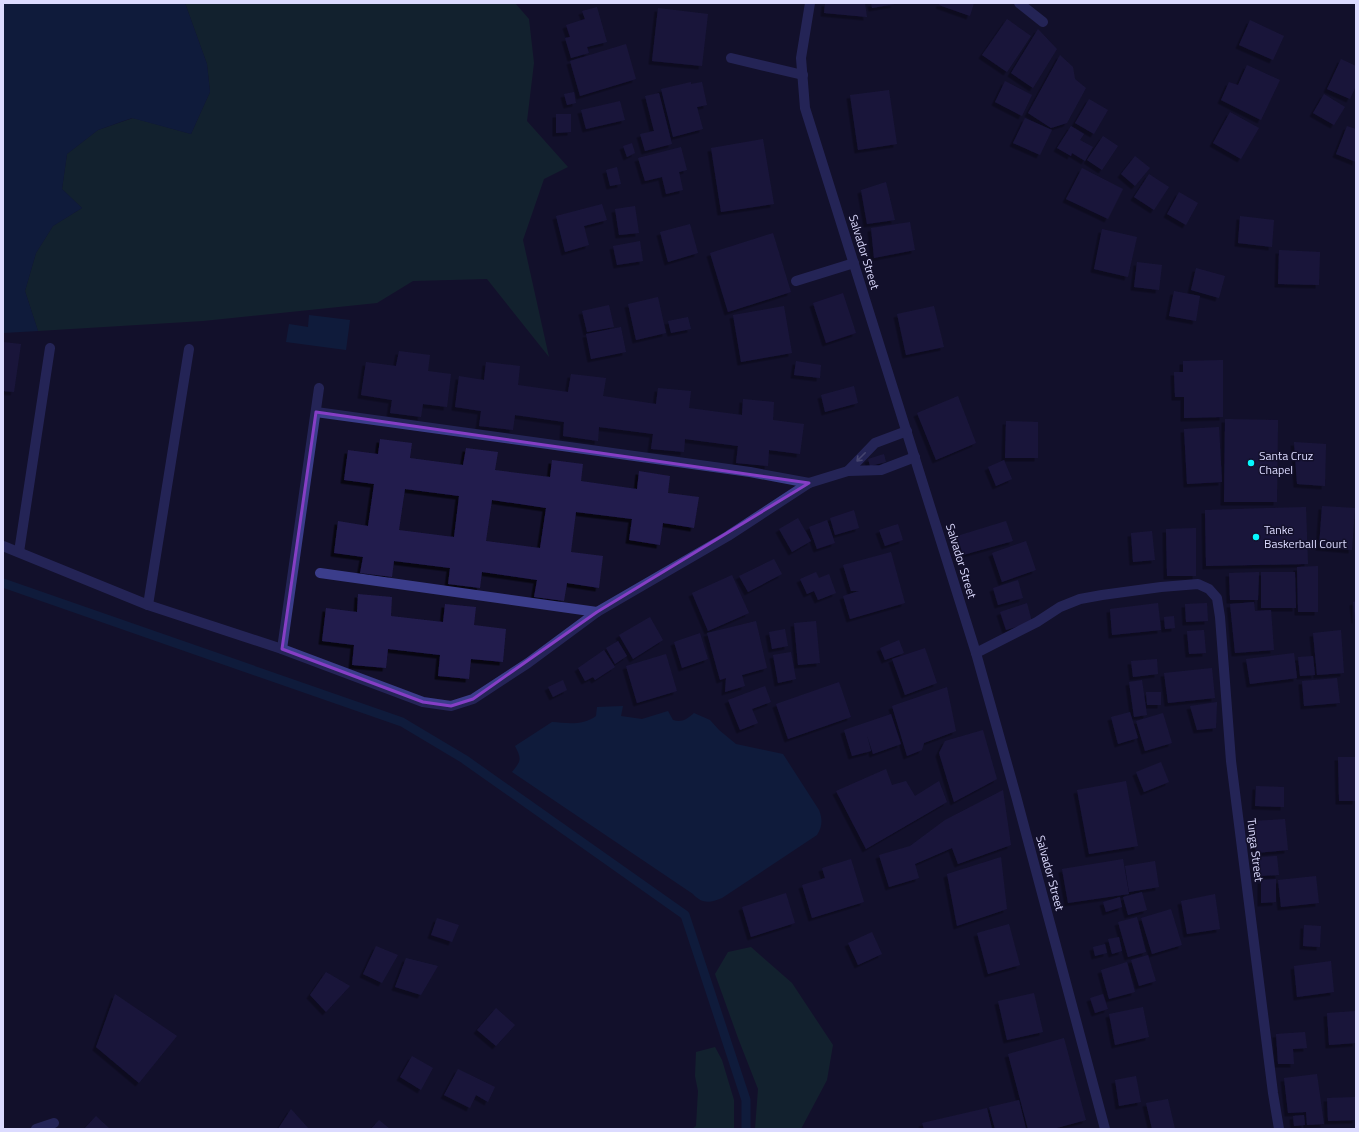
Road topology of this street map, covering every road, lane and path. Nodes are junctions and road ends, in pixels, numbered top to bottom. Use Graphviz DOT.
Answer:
graph roads {
  1 [pos="810,3"];
  2 [pos="1019,3"];
  3 [pos="1043,22"];
  4 [pos="731,58"];
  5 [pos="803,75"];
  6 [pos="854,262"];
  7 [pos="796,281"];
  8 [pos="50,348"];
  9 [pos="189,349"];
  10 [pos="320,388"];
  11 [pos="316,412"];
  12 [pos="907,431"];
  13 [pos="915,457"];
  14 [pos="848,471"];
  15 [pos="809,483"];
  16 [pos="3,546"];
  17 [pos="19,552"];
  18 [pos="320,573"];
  19 [pos="148,605"];
  20 [pos="597,612"];
  21 [pos="282,649"];
  22 [pos="976,653"];
  23 [pos="54,1123"];
  24 [pos="36,1129"];
  25 [pos="1105,1129"];
  26 [pos="1279,1129"];
  1 -- 5 [label="street, Salvador Street"];
  2 -- 3 [label="street"];
  4 -- 5 [label="street"];
  5 -- 6 [label="street, Salvador Street"];
  6 -- 7 [label="street"];
  6 -- 12 [label="street, Salvador Street"];
  8 -- 17 [label="street"];
  9 -- 19 [label="street"];
  10 -- 11 [label="street"];
  11 -- 15 [label="street"];
  11 -- 21 [label="street"];
  12 -- 13 [label="street, Salvador Street"];
  12 -- 14 [label="street, one-way"];
  13 -- 14 [label="street"];
  13 -- 22 [label="street, Salvador Street"];
  14 -- 15 [label="street"];
  15 -- 20 [label="street"];
  16 -- 17 [label="street"];
  17 -- 19 [label="street"];
  18 -- 20 [label="street"];
  19 -- 21 [label="street"];
  20 -- 21 [label="street"];
  22 -- 25 [label="street, Salvador Street"];
  22 -- 26 [label="street, Tunga Street"];
  23 -- 24 [label="street"];
}
